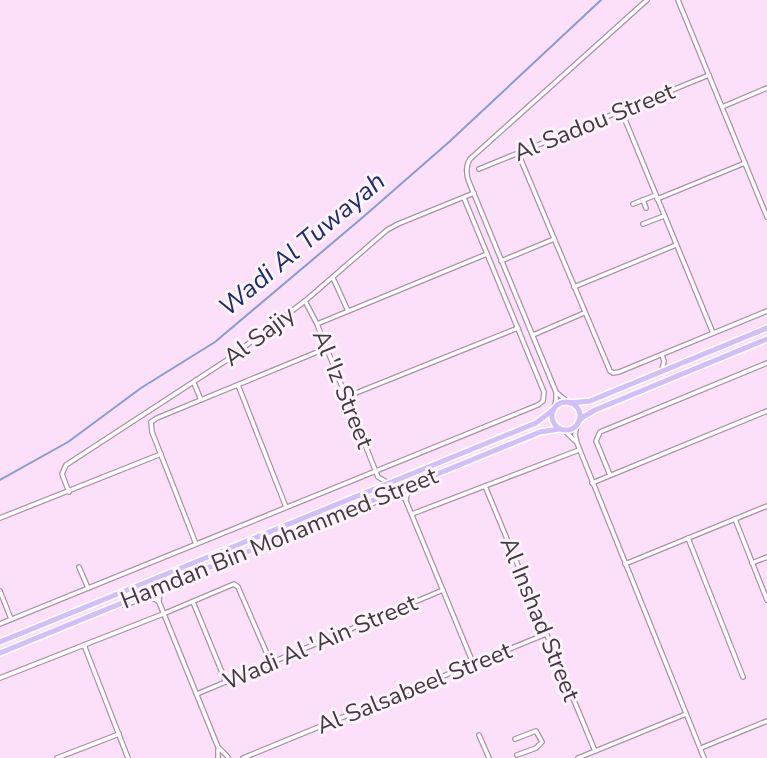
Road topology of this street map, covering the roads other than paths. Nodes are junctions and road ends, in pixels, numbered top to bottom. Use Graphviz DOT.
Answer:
graph roads {
  1 [pos="647,0"];
  2 [pos="678,0"];
  3 [pos="709,75"];
  4 [pos="767,88"];
  5 [pos="722,107"];
  6 [pos="621,110"];
  7 [pos="518,153"];
  8 [pos="745,163"];
  9 [pos="480,169"];
  10 [pos="474,193"];
  11 [pos="657,197"];
  12 [pos="464,198"];
  13 [pos="643,200"];
  14 [pos="633,204"];
  15 [pos="646,208"];
  16 [pos="765,209"];
  17 [pos="664,216"];
  18 [pos="767,217"];
  19 [pos="643,224"];
  20 [pos="554,239"];
  21 [pos="676,245"];
  22 [pos="487,254"];
  23 [pos="501,261"];
  24 [pos="333,278"];
  25 [pos="513,287"];
  26 [pos="574,287"];
  27 [pos="503,292"];
  28 [pos="305,301"];
  29 [pos="348,311"];
  30 [pos="767,311"];
  31 [pos="584,313"];
  32 [pos="317,324"];
  33 [pos="518,328"];
  34 [pos="767,328"];
  35 [pos="713,333"];
  36 [pos="533,335"];
  37 [pos="767,339"];
  38 [pos="327,348"];
  39 [pos="662,355"];
  40 [pos="664,361"];
  41 [pos="767,363"];
  42 [pos="674,367"];
  43 [pos="661,372"];
  44 [pos="194,383"];
  45 [pos="238,385"];
  46 [pos="555,392"];
  47 [pos="346,397"];
  48 [pos="201,400"];
  49 [pos="569,403"];
  50 [pos="553,409"];
  51 [pos="767,411"];
  52 [pos="578,424"];
  53 [pos="561,429"];
  54 [pos="577,443"];
  55 [pos="579,450"];
  56 [pos="161,454"];
  57 [pos="376,471"];
  58 [pos="436,474"];
  59 [pos="610,475"];
  60 [pos="379,477"];
  61 [pos="389,483"];
  62 [pos="593,483"];
  63 [pos="485,486"];
  64 [pos="375,488"];
  65 [pos="69,492"];
  66 [pos="406,501"];
  67 [pos="361,504"];
  68 [pos="767,506"];
  69 [pos="286,507"];
  70 [pos="412,514"];
  71 [pos="0,518"];
  72 [pos="734,519"];
  73 [pos="688,538"];
  74 [pos="197,544"];
  75 [pos="767,557"];
  76 [pos="752,563"];
  77 [pos="625,564"];
  78 [pos="79,567"];
  79 [pos="190,575"];
  80 [pos="88,589"];
  81 [pos="443,590"];
  82 [pos="0,591"];
  83 [pos="767,600"];
  84 [pos="159,602"];
  85 [pos="193,602"];
  86 [pos="112,607"];
  87 [pos="163,614"];
  88 [pos="11,619"];
  89 [pos="0,624"];
  90 [pos="546,634"];
  91 [pos="0,642"];
  92 [pos="84,645"];
  93 [pos="0,653"];
  94 [pos="271,663"];
  95 [pos="474,663"];
  96 [pos="743,677"];
  97 [pos="0,678"];
  98 [pos="226,682"];
  99 [pos="197,694"];
  100 [pos="686,714"];
  101 [pos="767,721"];
  102 [pos="118,734"];
  103 [pos="479,735"];
  104 [pos="515,739"];
  105 [pos="218,747"];
  106 [pos="700,748"];
  107 [pos="528,751"];
  108 [pos="594,751"];
  109 [pos="517,755"];
  110 [pos="230,757"];
  111 [pos="581,757"];
  112 [pos="57,758"];
  113 [pos="128,758"];
  114 [pos="220,758"];
  115 [pos="242,758"];
  116 [pos="489,758"];
  117 [pos="532,758"];
  118 [pos="704,758"];
  1 -- 10 [label="street"];
  2 -- 3 [label="street"];
  3 -- 5 [label="street"];
  3 -- 6 [label="street, Al Sadou Street"];
  4 -- 5 [label="street"];
  5 -- 8 [label="street"];
  6 -- 7 [label="street, Al Sadou Street"];
  6 -- 11 [label="street"];
  7 -- 9 [label="street, Al Sadou Street"];
  7 -- 20 [label="street"];
  8 -- 11 [label="street"];
  8 -- 16 [label="street"];
  10 -- 12 [label="street, Al Sajiy"];
  10 -- 23 [label="street"];
  11 -- 13 [label="street"];
  11 -- 17 [label="street"];
  12 -- 22 [label="street"];
  12 -- 24 [label="street, Al Sajiy"];
  13 -- 14 [label="street"];
  13 -- 15 [label="street"];
  16 -- 18 [label="street"];
  17 -- 19 [label="street"];
  17 -- 21 [label="street"];
  20 -- 23 [label="street"];
  20 -- 26 [label="street"];
  21 -- 26 [label="street"];
  21 -- 35 [label="street"];
  22 -- 27 [label="street"];
  22 -- 29 [label="street"];
  23 -- 25 [label="street"];
  24 -- 28 [label="street, Al Sajiy"];
  24 -- 29 [label="street"];
  25 -- 27 [label="street"];
  25 -- 36 [label="street"];
  26 -- 31 [label="street"];
  27 -- 33 [label="street"];
  28 -- 32 [label="street, Al 'Iz Street"];
  28 -- 44 [label="street, Al Sajiy"];
  29 -- 32 [label="street"];
  30 -- 35 [label="street"];
  31 -- 36 [label="street"];
  31 -- 39 [label="street"];
  32 -- 38 [label="street, Al 'Iz Street"];
  33 -- 47 [label="street"];
  33 -- 57 [label="street"];
  34 -- 42 [label="main road"];
  35 -- 39 [label="street"];
  36 -- 46 [label="street"];
  37 -- 52 [label="main road"];
  38 -- 45 [label="street"];
  38 -- 47 [label="street, Al 'Iz Street"];
  39 -- 40 [label="street"];
  40 -- 42 [label="street"];
  40 -- 43 [label="street"];
  41 -- 59 [label="street"];
  42 -- 43 [label="main road"];
  43 -- 49 [label="main road"];
  44 -- 48 [label="street"];
  44 -- 65 [label="street, Al Sajiy"];
  45 -- 48 [label="street"];
  45 -- 69 [label="street"];
  46 -- 49 [label="street"];
  46 -- 50 [label="street"];
  47 -- 57 [label="street, Al 'Iz Street"];
  48 -- 56 [label="street"];
  49 -- 50 [label="main road"];
  49 -- 52 [label="main road"];
  50 -- 53 [label="main road"];
  50 -- 61 [label="main road, Hamdan Bin Mohammed Street"];
  51 -- 59 [label="street"];
  52 -- 53 [label="main road"];
  52 -- 54 [label="street"];
  53 -- 54 [label="street"];
  53 -- 58 [label="main road, Hamdan Bin Mohammed Street"];
  54 -- 55 [label="street"];
  55 -- 62 [label="street"];
  55 -- 63 [label="street"];
  56 -- 65 [label="street"];
  56 -- 74 [label="street"];
  57 -- 60 [label="street, Al 'Iz Street"];
  57 -- 69 [label="street"];
  58 -- 66 [label="street"];
  58 -- 67 [label="main road, Hamdan Bin Mohammed Street"];
  59 -- 62 [label="street"];
  60 -- 61 [label="street, Al 'Iz Street"];
  60 -- 64 [label="street, Al 'Iz Street"];
  61 -- 64 [label="main road, Hamdan Bin Mohammed Street"];
  62 -- 77 [label="street"];
  63 -- 70 [label="street"];
  63 -- 90 [label="street, Al Inshad Street"];
  64 -- 91 [label="main road, Hamdan Bin Mohammed Street"];
  65 -- 71 [label="street"];
  66 -- 67 [label="street"];
  66 -- 70 [label="street"];
  67 -- 79 [label="main road, Hamdan Bin Mohammed Street"];
  68 -- 72 [label="street"];
  69 -- 74 [label="street"];
  70 -- 81 [label="street"];
  72 -- 73 [label="street"];
  72 -- 76 [label="street"];
  73 -- 77 [label="street"];
  73 -- 96 [label="street"];
  74 -- 80 [label="street"];
  75 -- 76 [label="street"];
  76 -- 83 [label="street"];
  77 -- 100 [label="street"];
  78 -- 80 [label="street"];
  79 -- 84 [label="street"];
  79 -- 86 [label="main road, Hamdan Bin Mohammed Street"];
  80 -- 88 [label="street"];
  81 -- 94 [label="street, Wadi Al 'Ain Street"];
  81 -- 95 [label="street"];
  82 -- 88 [label="street"];
  84 -- 86 [label="street"];
  84 -- 87 [label="street"];
  85 -- 87 [label="street"];
  85 -- 94 [label="street"];
  85 -- 98 [label="street"];
  86 -- 93 [label="main road, Hamdan Bin Mohammed Street"];
  87 -- 92 [label="street"];
  87 -- 99 [label="street"];
  88 -- 89 [label="street"];
  90 -- 95 [label="street, Al Salsabeel Street"];
  90 -- 108 [label="street, Al Inshad Street"];
  92 -- 97 [label="street"];
  92 -- 102 [label="street"];
  94 -- 98 [label="street, Wadi Al 'Ain Street"];
  95 -- 115 [label="street, Al Salsabeel Street"];
  98 -- 99 [label="street, Wadi Al 'Ain Street"];
  99 -- 105 [label="street"];
  100 -- 106 [label="street"];
  100 -- 108 [label="street"];
  101 -- 106 [label="street"];
  102 -- 112 [label="street"];
  102 -- 113 [label="street"];
  103 -- 116 [label="street"];
  104 -- 107 [label="street"];
  105 -- 110 [label="street"];
  105 -- 114 [label="street"];
  106 -- 118 [label="street"];
  107 -- 109 [label="street"];
  107 -- 117 [label="street"];
  108 -- 111 [label="street"];
  110 -- 114 [label="street"];
}
